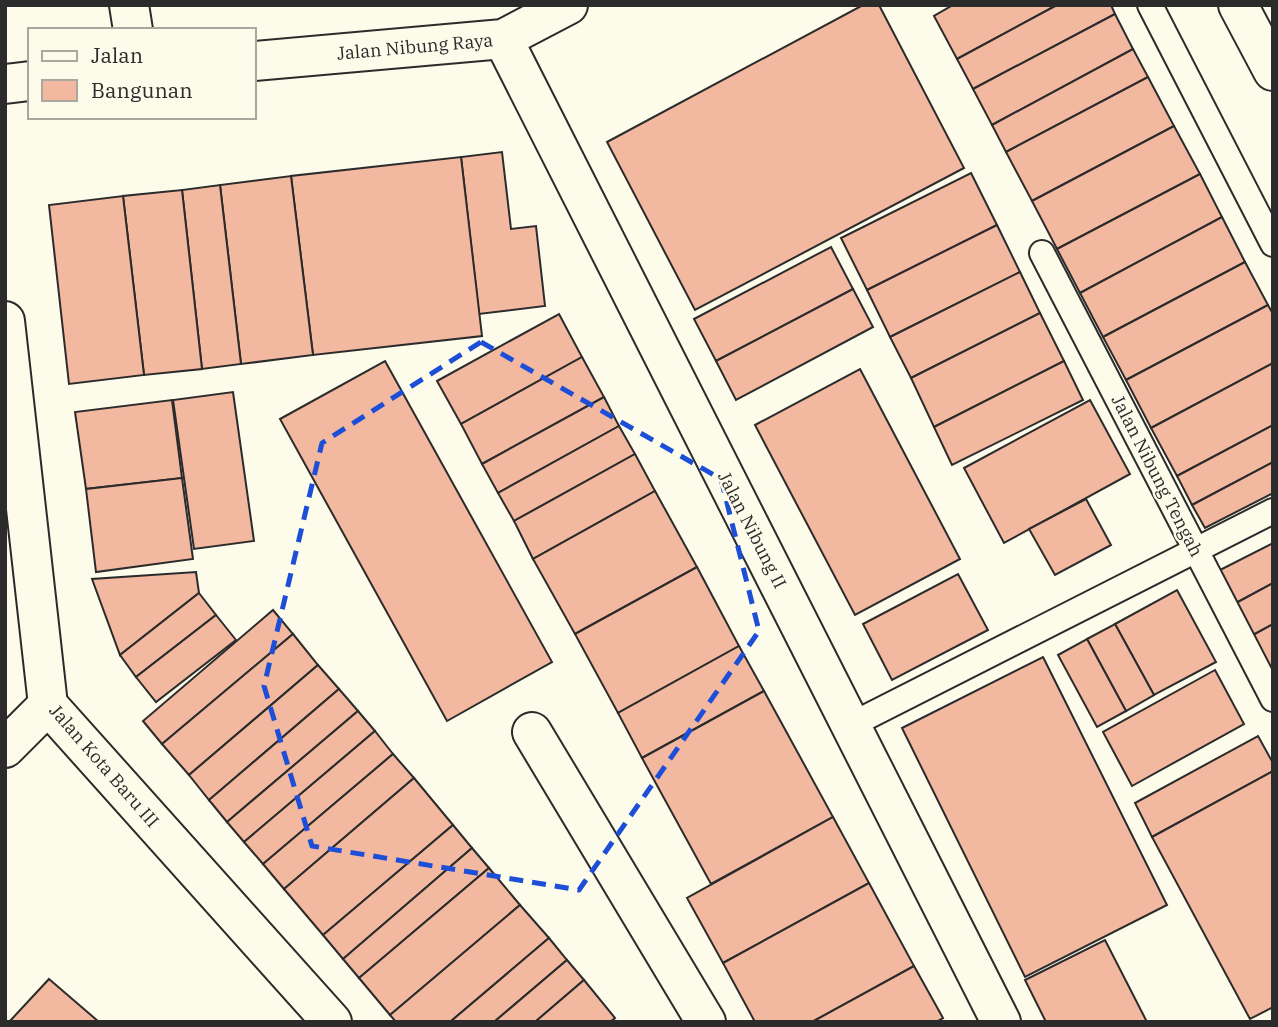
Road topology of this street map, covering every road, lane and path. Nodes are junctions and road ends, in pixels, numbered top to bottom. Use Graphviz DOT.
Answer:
graph roads {
  1 [pos="129,5"];
  2 [pos="568,5"];
  3 [pos="1150,5"];
  4 [pos="1238,5"];
  5 [pos="133,28"];
  6 [pos="503,39"];
  7 [pos="256,61"];
  8 [pos="1273,71"];
  9 [pos="28,81"];
  10 [pos="5,84"];
  11 [pos="1273,244"];
  12 [pos="1042,253"];
  13 [pos="5,321"];
  14 [pos="1273,511"];
  15 [pos="1196,550"];
  16 [pos="20,603"];
  17 [pos="1273,699"];
  18 [pos="48,705"];
  19 [pos="851,725"];
  20 [pos="532,732"];
  21 [pos="5,748"];
  22 [pos="332,1022"];
  23 [pos="706,1022"];
  24 [pos="1001,1022"];
  1 -- 5 [label="street"];
  2 -- 6 [label="street, Jalan Nibung Raya"];
  3 -- 11 [label="lane"];
  4 -- 8 [label="street"];
  6 -- 7 [label="street, Jalan Nibung Raya"];
  6 -- 19 [label="street, Jalan Nibung II"];
  9 -- 10 [label="street"];
  12 -- 15 [label="lane, Jalan Nibung Tengah"];
  13 -- 16 [label="street, Jalan Kota Baru III"];
  14 -- 15 [label="lane"];
  15 -- 17 [label="lane, Jalan Nibung Tengah"];
  15 -- 19 [label="lane"];
  16 -- 18 [label="street, Jalan Kota Baru III"];
  18 -- 21 [label="street"];
  18 -- 22 [label="street, Jalan Kota Baru III"];
  19 -- 24 [label="street, Jalan Nibung II"];
  20 -- 23 [label="street"];
}
